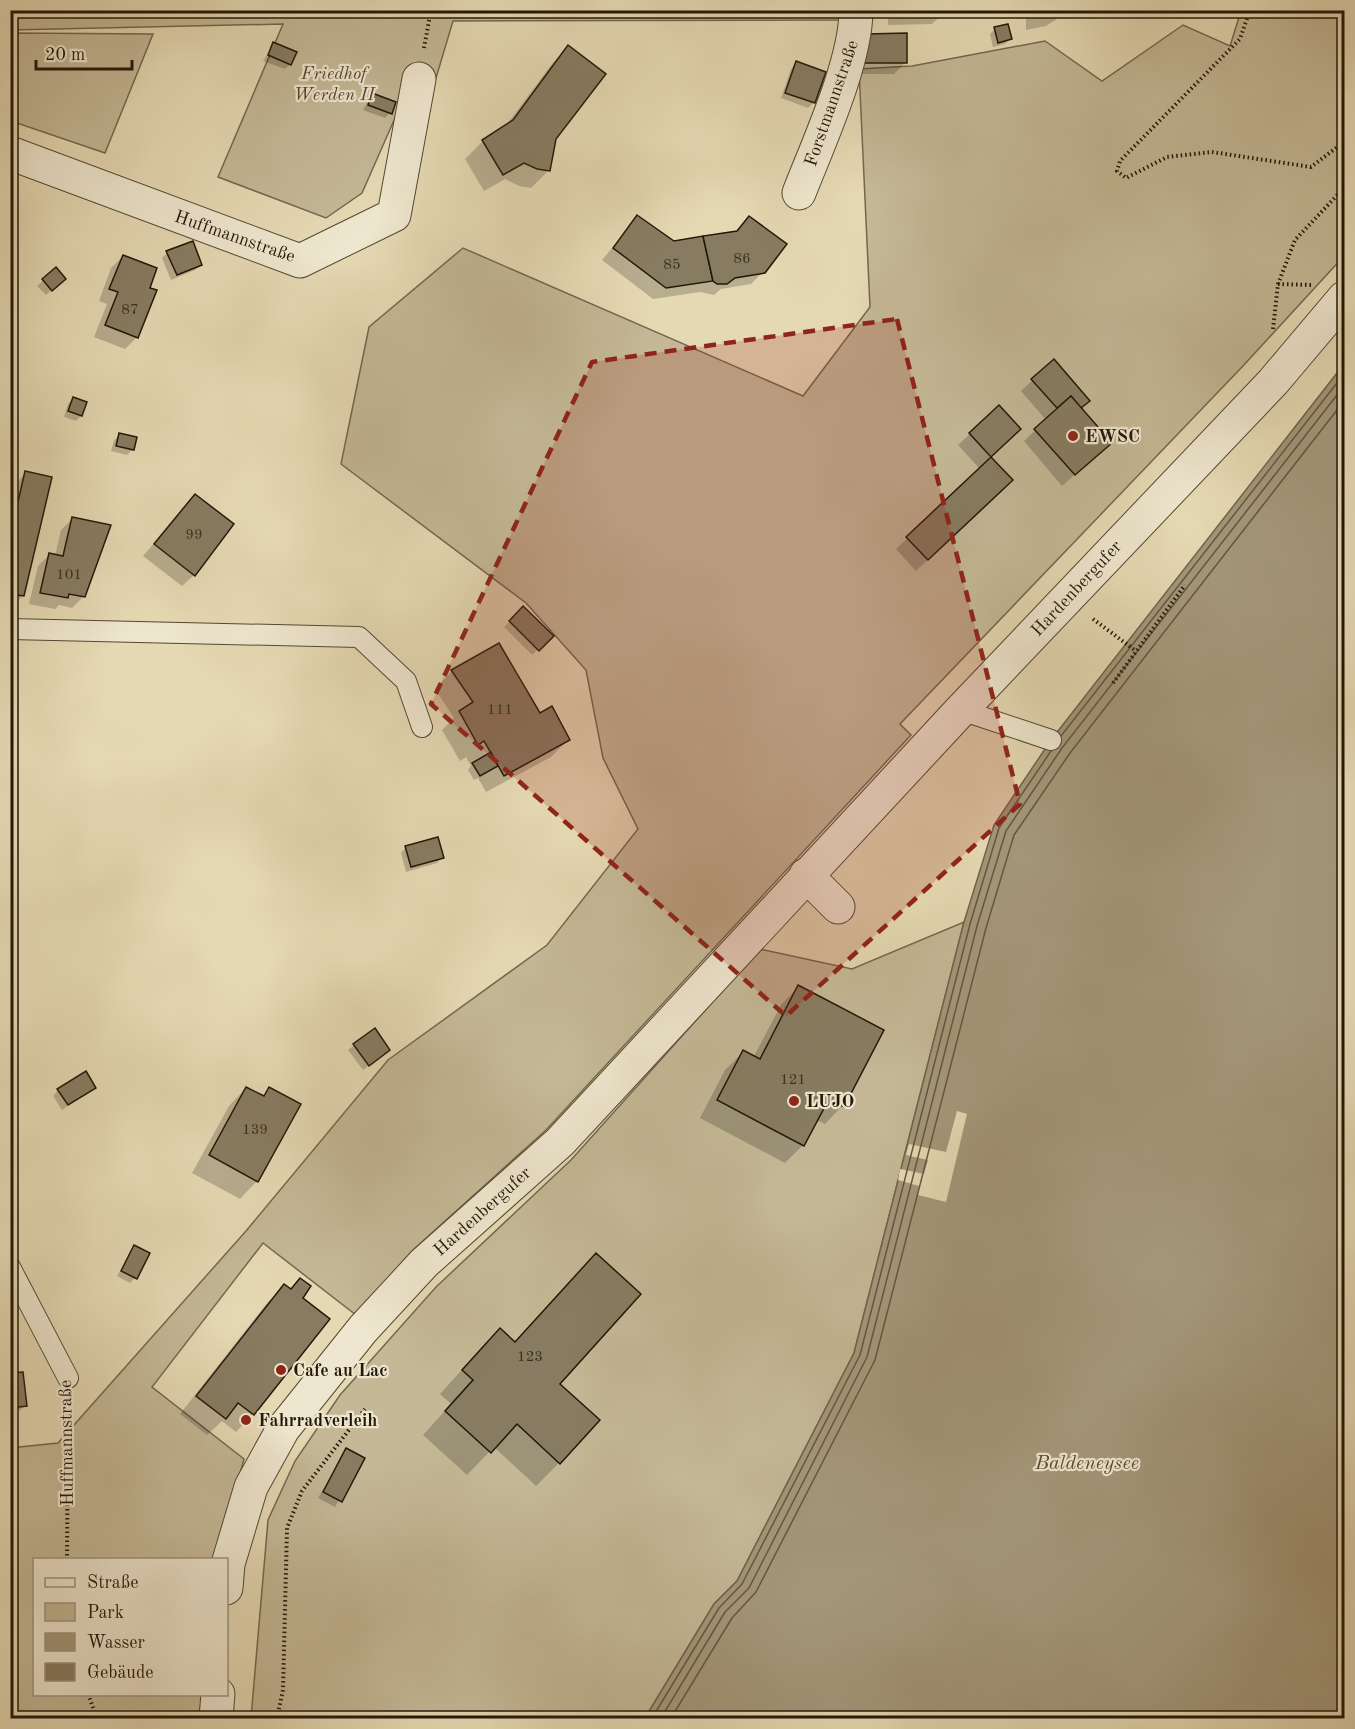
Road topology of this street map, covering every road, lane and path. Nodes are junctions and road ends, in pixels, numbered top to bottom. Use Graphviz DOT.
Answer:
graph roads {
  1 [pos="143,10"];
  2 [pos="266,10"];
  3 [pos="470,10"];
  4 [pos="1250,10"];
  5 [pos="493,11"];
  6 [pos="845,11"];
  7 [pos="419,79"];
  8 [pos="1344,142"];
  9 [pos="10,153"];
  10 [pos="1344,188"];
  11 [pos="799,193"];
  12 [pos="1278,284"];
  13 [pos="1344,298"];
  14 [pos="1185,585"];
  15 [pos="10,629"];
  16 [pos="1120,641"];
  17 [pos="1136,651"];
  18 [pos="1113,683"];
  19 [pos="961,710"];
  20 [pos="422,727"];
  21 [pos="1051,740"];
  22 [pos="806,875"];
  23 [pos="837,907"];
  24 [pos="10,1267"];
  25 [pos="68,1378"];
  26 [pos="365,1409"];
  27 [pos="68,1558"];
  28 [pos="228,1564"];
  29 [pos="88,1696"];
  30 [pos="218,1696"];
  31 [pos="97,1719"];
  32 [pos="216,1719"];
  33 [pos="277,1719"];
  1 -- 2 [label="path"];
  3 -- 5 [label="path"];
  4 -- 8 [label="path"];
  5 -- 6 [label="path"];
  6 -- 11 [label="street, Forstmannstraße"];
  7 -- 9 [label="street, Huffmannstraße"];
  10 -- 12 [label="path"];
  13 -- 19 [label="street, Hardenbergufer"];
  14 -- 17 [label="path"];
  15 -- 20 [label="lane"];
  16 -- 17 [label="path"];
  17 -- 18 [label="path"];
  19 -- 21 [label="lane"];
  19 -- 22 [label="street, Hardenbergufer"];
  22 -- 23 [label="street"];
  22 -- 28 [label="street, Hardenbergufer"];
  24 -- 25 [label="lane, Huffmannstraße"];
  25 -- 27 [label="path, Huffmannstraße"];
  26 -- 33 [label="path"];
  29 -- 31 [label="path"];
  30 -- 32 [label="street"];
}
